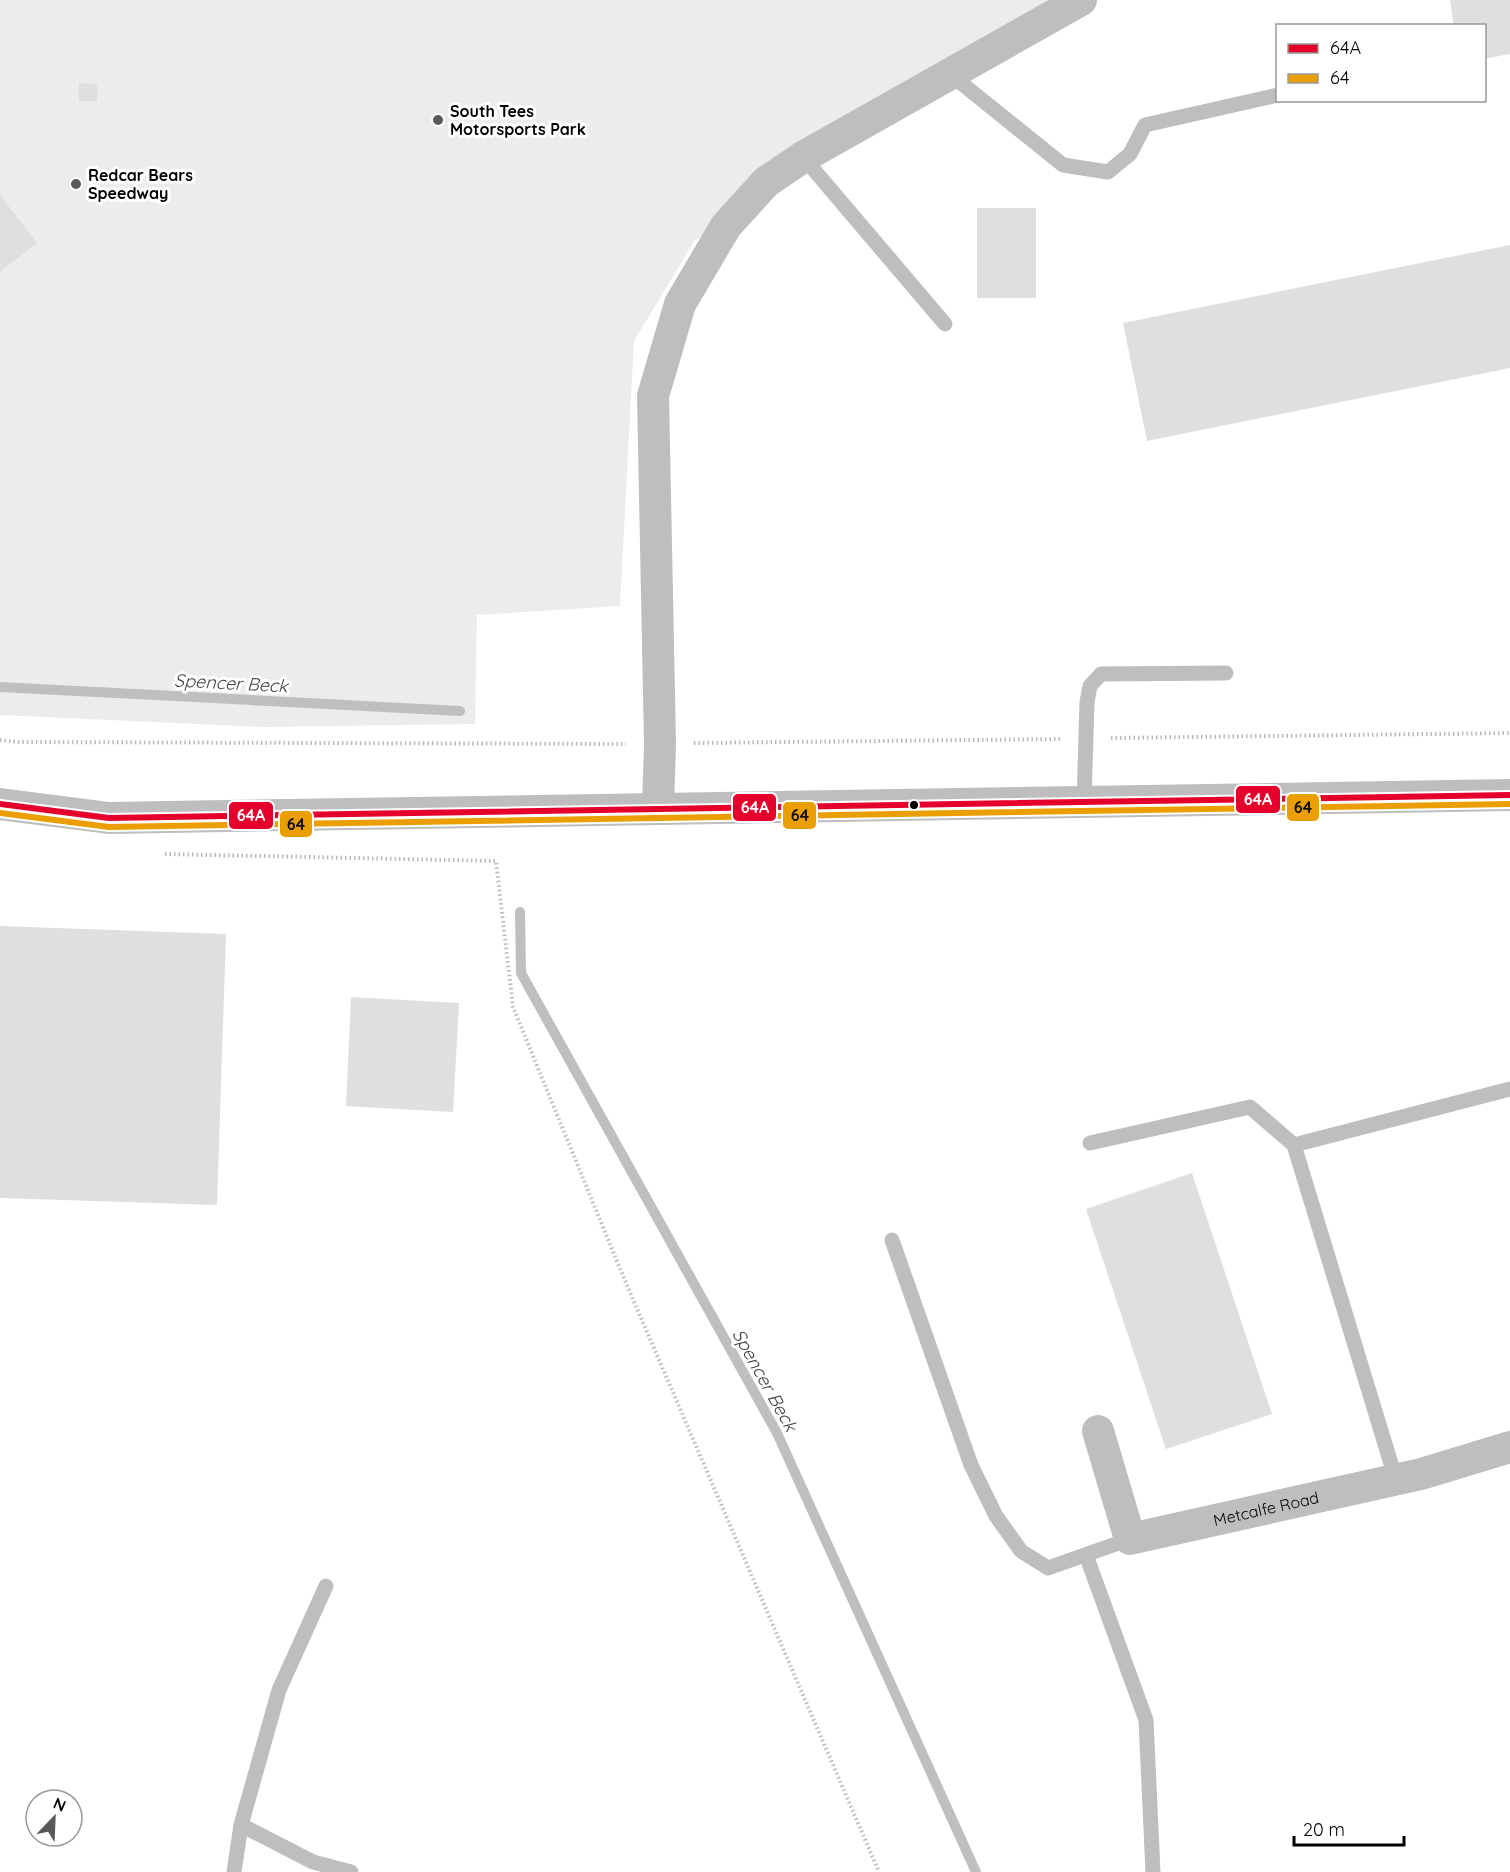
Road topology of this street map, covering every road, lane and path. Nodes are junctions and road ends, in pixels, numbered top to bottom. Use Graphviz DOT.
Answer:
graph roads {
  1 [pos="1081,0"];
  2 [pos="950,74"];
  3 [pos="1276,95"];
  4 [pos="803,158"];
  5 [pos="945,324"];
  6 [pos="1226,673"];
  7 [pos="1510,733"];
  8 [pos="1084,738"];
  9 [pos="0,740"];
  10 [pos="660,744"];
  11 [pos="1510,795"];
  12 [pos="1084,803"];
  13 [pos="0,804"];
  14 [pos="658,807"];
  15 [pos="159,854"];
  16 [pos="1510,1089"];
  17 [pos="1090,1143"];
  18 [pos="1294,1145"];
  19 [pos="892,1240"];
  20 [pos="1098,1431"];
  21 [pos="1510,1447"];
  22 [pos="1396,1480"];
  23 [pos="1130,1539"];
  24 [pos="1086,1555"];
  25 [pos="326,1586"];
  26 [pos="242,1825"];
  27 [pos="234,1872"];
  28 [pos="351,1872"];
  29 [pos="879,1872"];
  30 [pos="1153,1872"];
  1 -- 2 [label="street"];
  2 -- 3 [label="lane"];
  2 -- 4 [label="street"];
  4 -- 5 [label="lane"];
  4 -- 10 [label="street"];
  6 -- 8 [label="lane"];
  7 -- 8 [label="path"];
  8 -- 10 [label="path"];
  8 -- 12 [label="lane"];
  9 -- 10 [label="path"];
  10 -- 14 [label="street"];
  11 -- 12 [label="street"];
  12 -- 14 [label="street"];
  13 -- 14 [label="street"];
  15 -- 29 [label="path"];
  16 -- 18 [label="lane"];
  17 -- 18 [label="lane"];
  18 -- 22 [label="lane"];
  19 -- 24 [label="lane"];
  20 -- 23 [label="street"];
  21 -- 22 [label="street, Metcalfe Road"];
  22 -- 23 [label="street, Metcalfe Road"];
  23 -- 24 [label="lane"];
  24 -- 30 [label="lane"];
  25 -- 26 [label="lane"];
  26 -- 27 [label="lane"];
  26 -- 28 [label="lane"];
}
